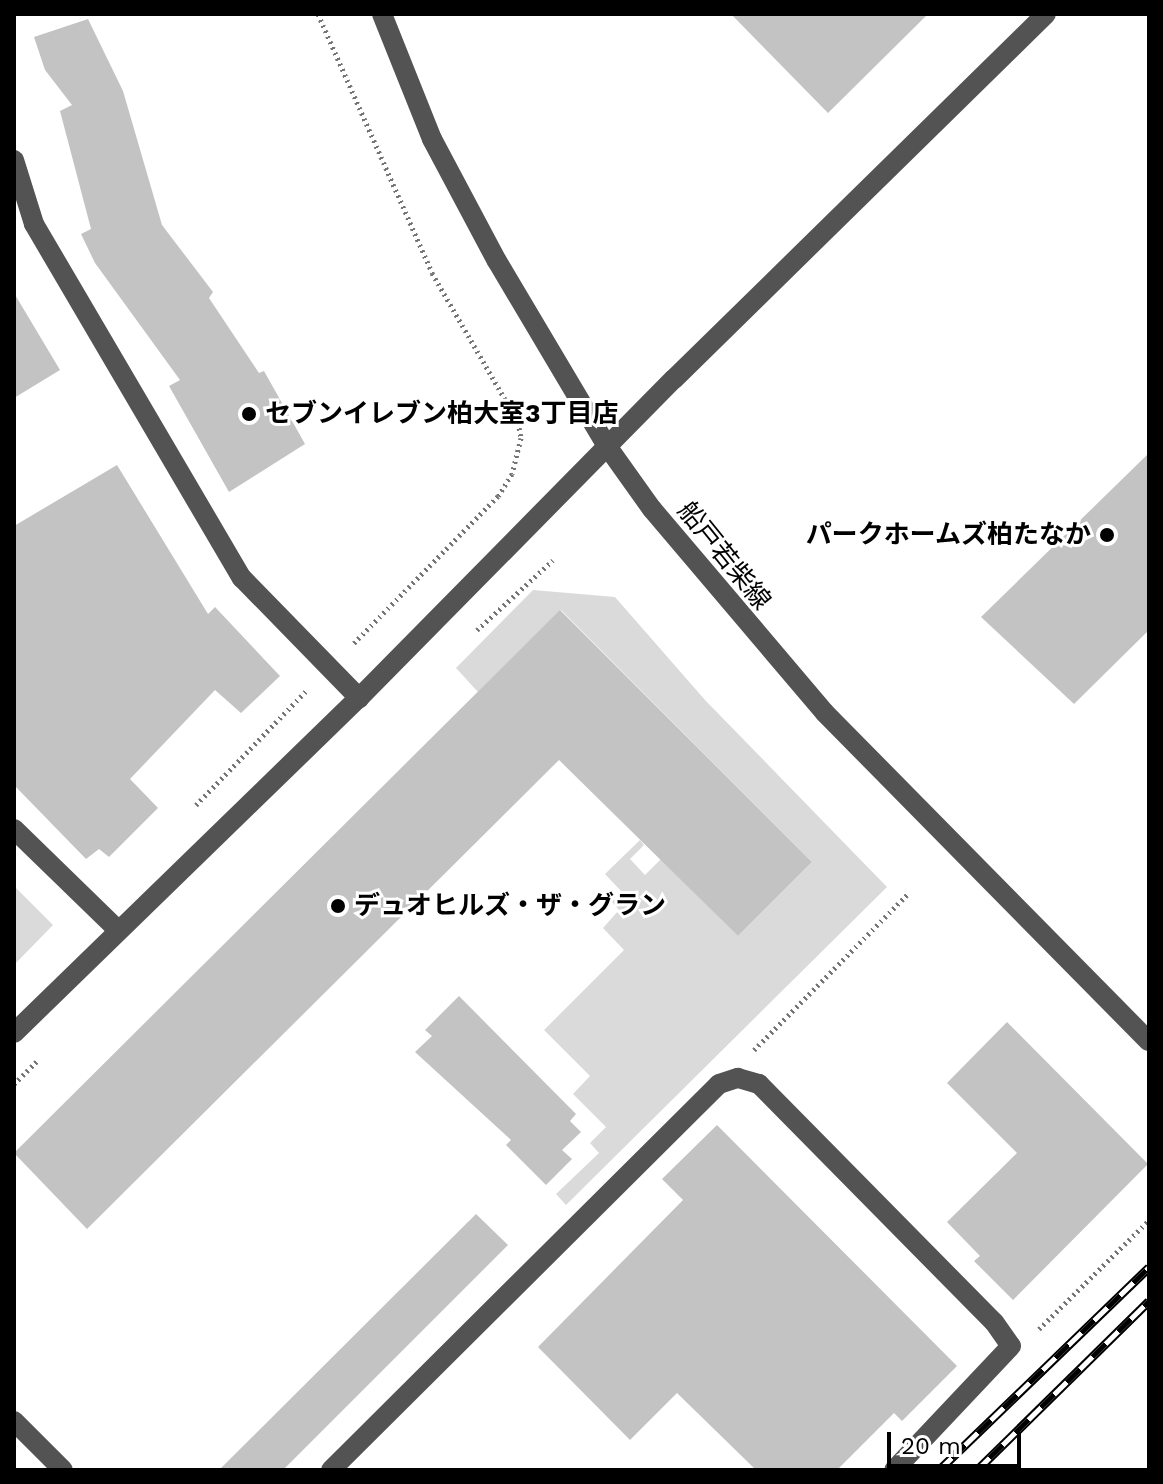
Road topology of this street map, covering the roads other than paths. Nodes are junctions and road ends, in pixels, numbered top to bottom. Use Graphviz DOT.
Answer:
graph roads {
  1 [pos="382,14"];
  2 [pos="1046,14"];
  3 [pos="14,160"];
  4 [pos="607,446"];
  5 [pos="359,698"];
  6 [pos="14,829"];
  7 [pos="117,929"];
  8 [pos="14,1033"];
  9 [pos="1149,1041"];
  10 [pos="14,1421"];
  11 [pos="63,1470"];
  12 [pos="331,1470"];
  13 [pos="894,1470"];
  1 -- 4 [label="street, 船戸若柴線"];
  2 -- 4 [label="street"];
  3 -- 5 [label="street"];
  4 -- 5 [label="street"];
  4 -- 9 [label="street, 船戸若柴線"];
  5 -- 7 [label="street"];
  6 -- 7 [label="street"];
  7 -- 8 [label="street"];
  10 -- 11 [label="street"];
  12 -- 13 [label="street"];
}
